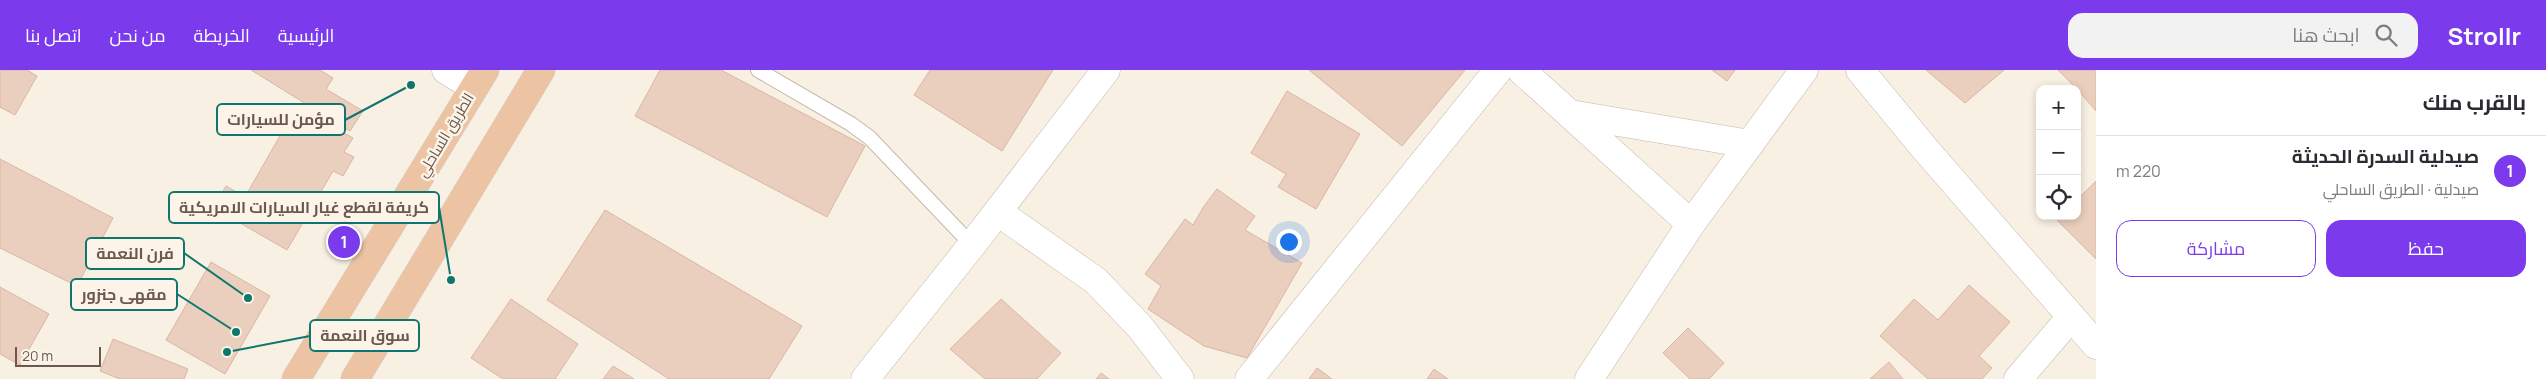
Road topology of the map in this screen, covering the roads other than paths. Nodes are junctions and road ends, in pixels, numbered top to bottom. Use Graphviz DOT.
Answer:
graph roads {
  1 [pos="446,70"];
  2 [pos="541,70"];
  3 [pos="758,70"];
  4 [pos="1106,70"];
  5 [pos="1498,70"];
  6 [pos="1521,70"];
  7 [pos="1804,70"];
  8 [pos="1860,70"];
  9 [pos="480,79"];
  10 [pos="1570,114"];
  11 [pos="1750,144"];
  12 [pos="998,212"];
  13 [pos="1691,224"];
  14 [pos="972,245"];
  15 [pos="2071,317"];
  16 [pos="2096,345"];
  17 [pos="296,379"];
  18 [pos="355,379"];
  19 [pos="865,379"];
  20 [pos="1180,379"];
  21 [pos="1249,379"];
  22 [pos="1589,379"];
  23 [pos="2018,379"];
  1 -- 9 [label="street"];
  2 -- 18 [label="highway"];
  3 -- 14 [label="lane"];
  4 -- 12 [label="street"];
  5 -- 21 [label="street"];
  6 -- 10 [label="street"];
  7 -- 11 [label="street"];
  8 -- 15 [label="street"];
  9 -- 17 [label="highway, الطريق الساحلي"];
  10 -- 11 [label="street"];
  10 -- 13 [label="street"];
  11 -- 13 [label="street"];
  12 -- 14 [label="street"];
  12 -- 20 [label="street"];
  13 -- 22 [label="street"];
  14 -- 19 [label="street"];
  15 -- 16 [label="street"];
  15 -- 23 [label="street"];
}
